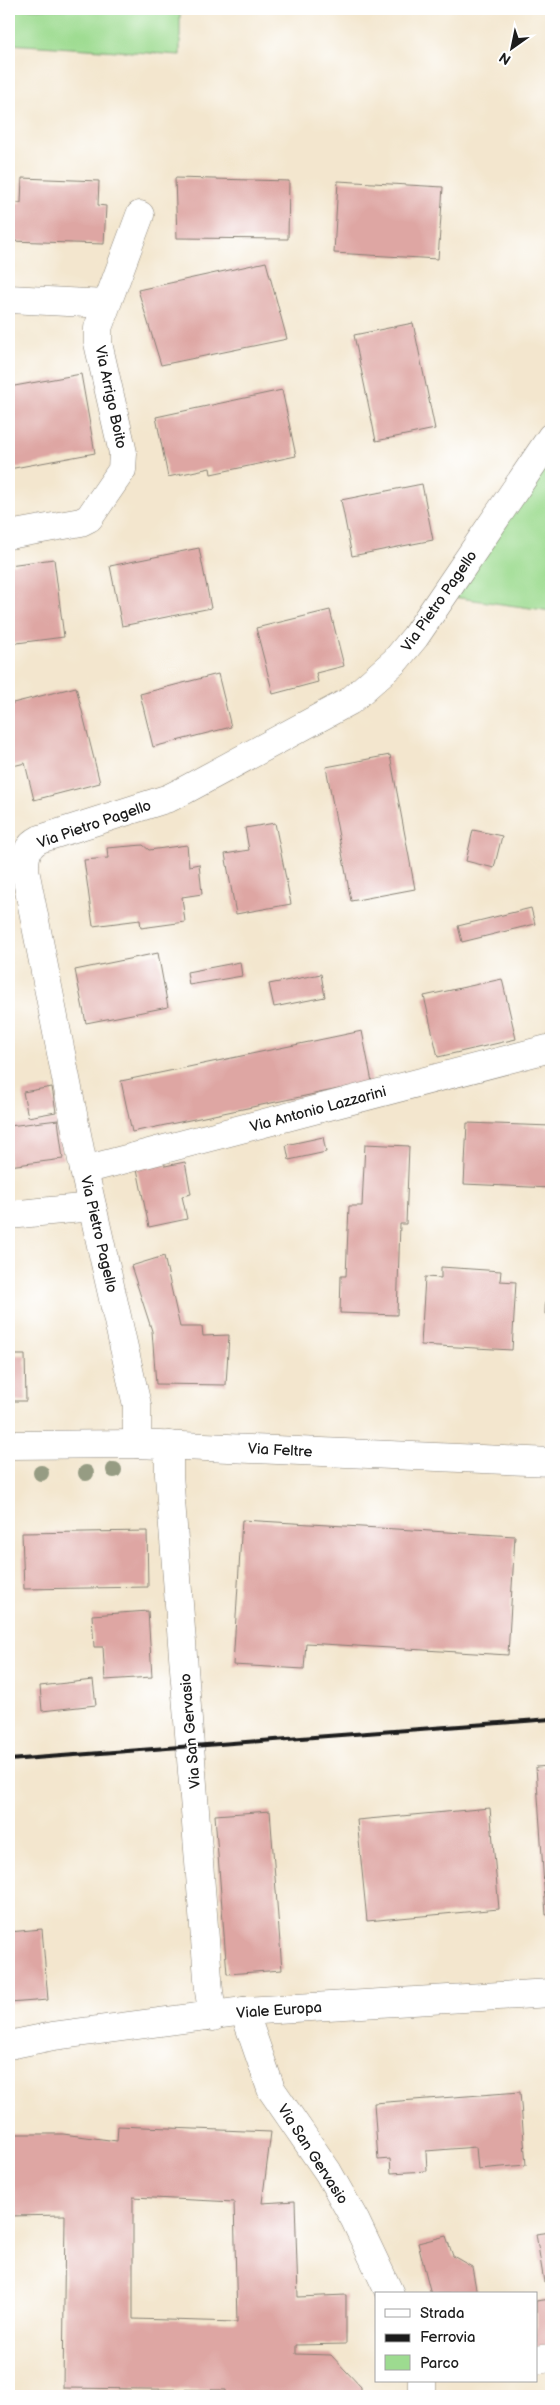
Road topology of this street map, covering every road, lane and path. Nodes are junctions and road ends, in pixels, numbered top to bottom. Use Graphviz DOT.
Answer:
graph roads {
  1 [pos="140,215"];
  2 [pos="9,299"];
  3 [pos="106,304"];
  4 [pos="551,437"];
  5 [pos="9,535"];
  6 [pos="551,1048"];
  7 [pos="84,1170"];
  8 [pos="92,1207"];
  9 [pos="9,1215"];
  10 [pos="137,1444"];
  11 [pos="9,1445"];
  12 [pos="169,1445"];
  13 [pos="551,1462"];
  14 [pos="551,1993"];
  15 [pos="244,2011"];
  16 [pos="213,2017"];
  17 [pos="9,2045"];
  18 [pos="389,2292"];
  19 [pos="551,2358"];
  20 [pos="538,2360"];
  21 [pos="422,2382"];
  22 [pos="422,2396"];
  1 -- 3 [label="street, Via Arrigo Boito"];
  2 -- 3 [label="street"];
  3 -- 5 [label="street, Via Arrigo Boito"];
  4 -- 7 [label="street, Via Pietro Pagello"];
  6 -- 7 [label="street, Via Antonio Lazzarini"];
  7 -- 8 [label="street, Via Pietro Pagello"];
  8 -- 9 [label="street"];
  8 -- 10 [label="street, Via Pietro Pagello"];
  10 -- 11 [label="street, Via Feltre"];
  10 -- 12 [label="street, Via Feltre"];
  12 -- 13 [label="street, Via Feltre"];
  12 -- 16 [label="street, Via San Gervasio"];
  14 -- 15 [label="street, Viale Europa"];
  15 -- 16 [label="street, Viale Europa"];
  15 -- 18 [label="street, Via San Gervasio"];
  16 -- 17 [label="street, Viale Europa"];
  19 -- 20 [label="street"];
  21 -- 22 [label="street"];
}
